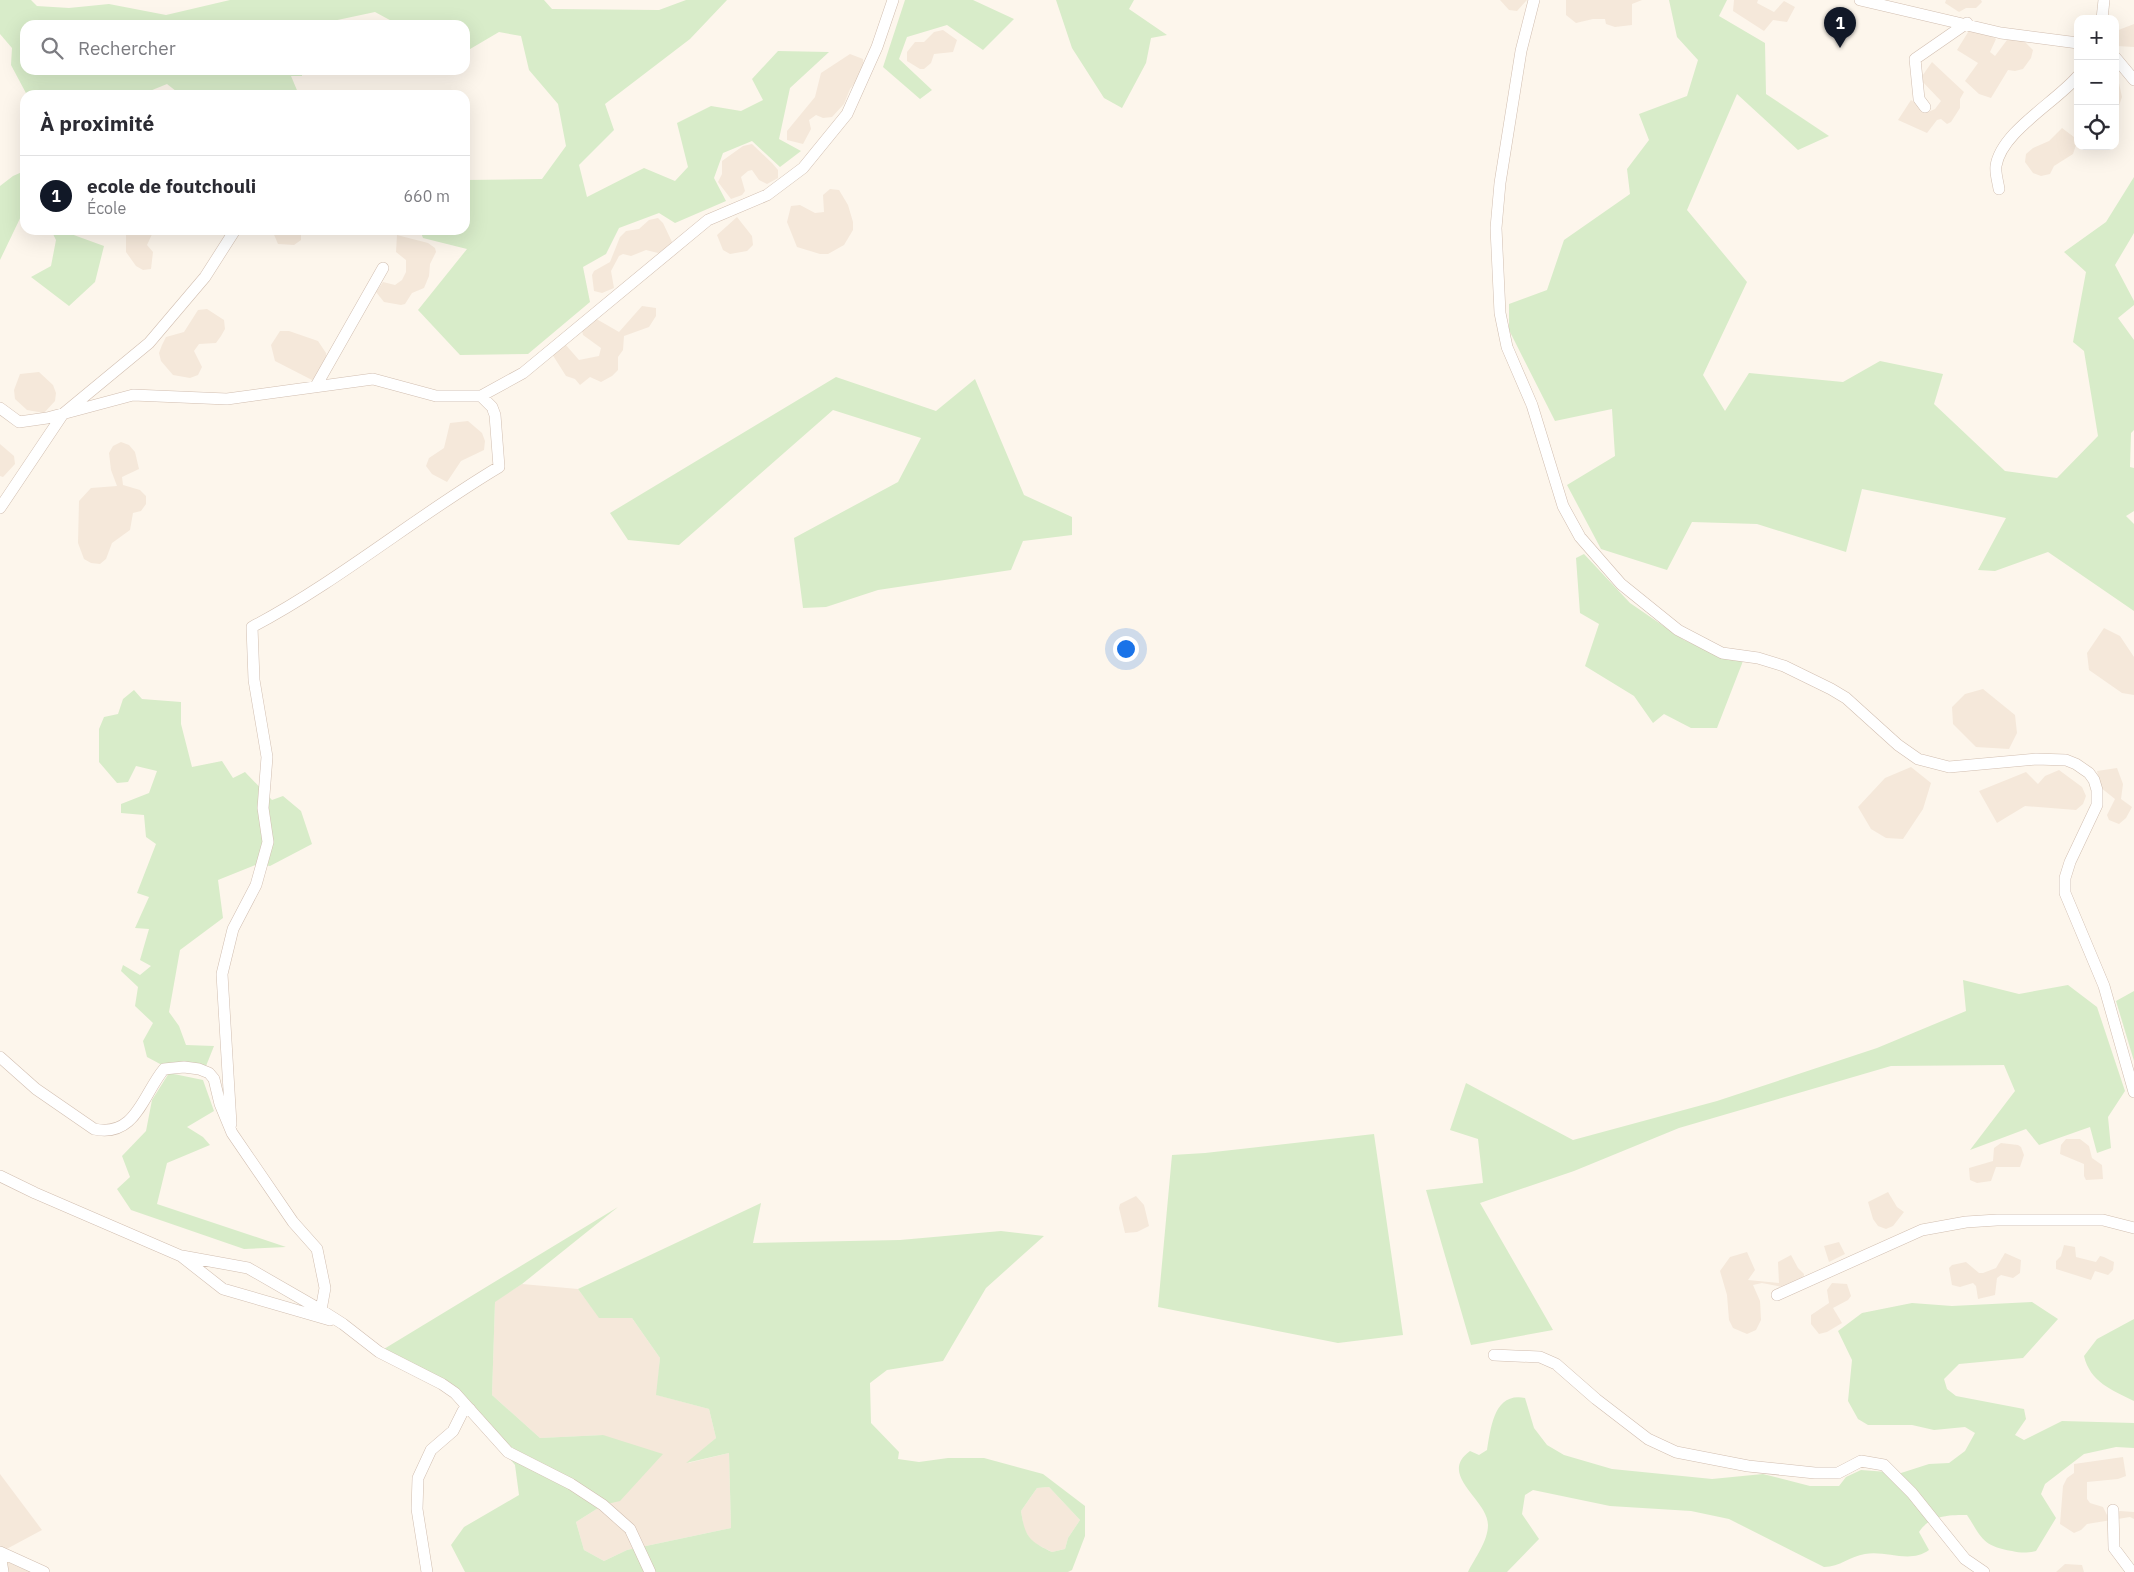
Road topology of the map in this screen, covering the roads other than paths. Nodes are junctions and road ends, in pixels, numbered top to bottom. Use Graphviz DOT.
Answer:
graph roads {
  1 [pos="893,0"];
  2 [pos="1534,0"];
  3 [pos="1860,0"];
  4 [pos="2104,0"];
  5 [pos="2102,15"];
  6 [pos="1966,23"];
  7 [pos="2074,42"];
  8 [pos="2117,60"];
  9 [pos="2074,80"];
  10 [pos="2134,80"];
  11 [pos="1926,107"];
  12 [pos="1999,189"];
  13 [pos="232,235"];
  14 [pos="383,268"];
  15 [pos="316,386"];
  16 [pos="481,396"];
  17 [pos="0,408"];
  18 [pos="63,414"];
  19 [pos="0,508"];
  20 [pos="0,1057"];
  21 [pos="2134,1092"];
  22 [pos="232,1133"];
  23 [pos="0,1176"];
  24 [pos="2134,1228"];
  25 [pos="181,1256"];
  26 [pos="1778,1294"];
  27 [pos="321,1310"];
  28 [pos="343,1324"];
  29 [pos="1494,1355"];
  30 [pos="470,1409"];
  31 [pos="2112,1510"];
  32 [pos="0,1553"];
  33 [pos="3,1572"];
  34 [pos="44,1572"];
  35 [pos="427,1572"];
  36 [pos="650,1572"];
  37 [pos="1984,1572"];
  38 [pos="2132,1572"];
  1 -- 16 [label="street"];
  2 -- 21 [label="street"];
  3 -- 6 [label="street"];
  4 -- 5 [label="street"];
  6 -- 7 [label="street"];
  6 -- 11 [label="street"];
  8 -- 10 [label="street"];
  9 -- 12 [label="street"];
  13 -- 18 [label="street"];
  14 -- 15 [label="street"];
  15 -- 16 [label="street"];
  15 -- 18 [label="street"];
  16 -- 22 [label="street"];
  17 -- 18 [label="street"];
  18 -- 19 [label="street"];
  20 -- 22 [label="street"];
  22 -- 27 [label="street"];
  23 -- 25 [label="street"];
  24 -- 26 [label="street"];
  25 -- 27 [label="street"];
  25 -- 28 [label="street"];
  27 -- 28 [label="street"];
  28 -- 30 [label="street"];
  29 -- 37 [label="street"];
  30 -- 35 [label="street"];
  30 -- 36 [label="street"];
  31 -- 38 [label="street"];
  32 -- 33 [label="street"];
  32 -- 34 [label="street"];
}
